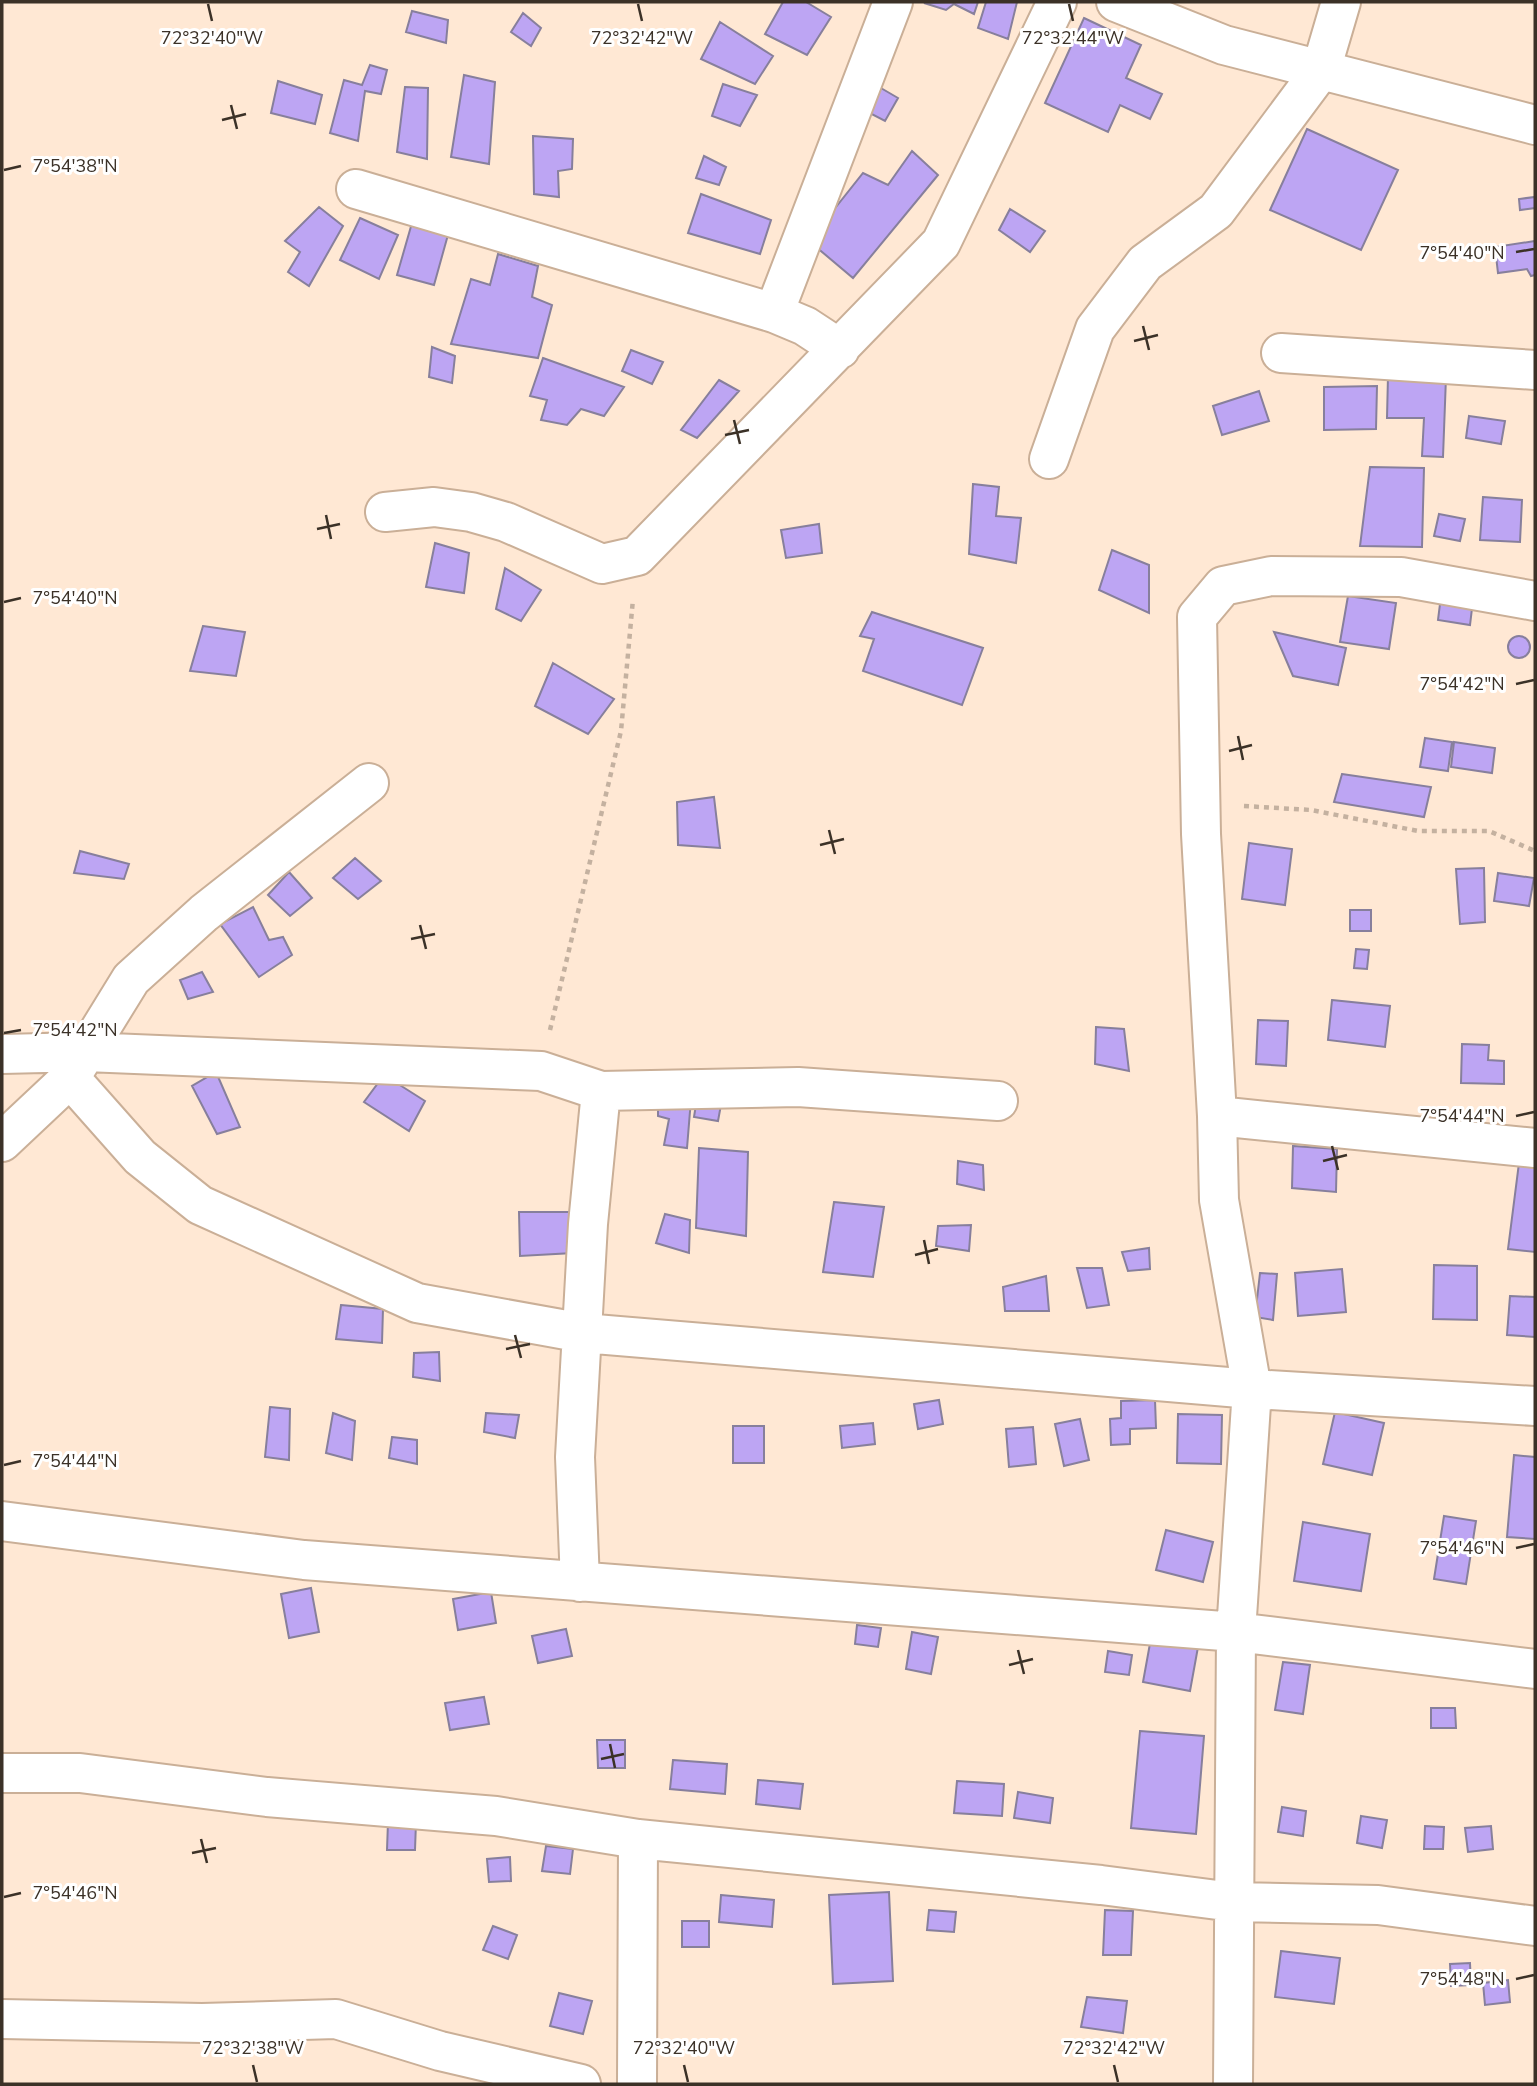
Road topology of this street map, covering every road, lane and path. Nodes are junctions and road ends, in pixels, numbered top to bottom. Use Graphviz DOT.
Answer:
graph roads {
  1 [pos="893,2"];
  2 [pos="1057,2"];
  3 [pos="1116,2"];
  4 [pos="1341,2"];
  5 [pos="1321,70"];
  6 [pos="1535,125"];
  7 [pos="356,189"];
  8 [pos="774,313"];
  9 [pos="841,349"];
  10 [pos="1280,353"];
  11 [pos="1535,370"];
  12 [pos="1049,459"];
  13 [pos="385,512"];
  14 [pos="637,556"];
  15 [pos="1535,601"];
  16 [pos="369,783"];
  17 [pos="1201,804"];
  18 [pos="1535,851"];
  19 [pos="2,1054"];
  20 [pos="78,1065"];
  21 [pos="541,1071"];
  22 [pos="601,1091"];
  23 [pos="998,1101"];
  24 [pos="1217,1116"];
  25 [pos="2,1142"];
  26 [pos="1535,1148"];
  27 [pos="583,1333"];
  28 [pos="1252,1389"];
  29 [pos="1535,1406"];
  30 [pos="2,1521"];
  31 [pos="580,1582"];
  32 [pos="1236,1632"];
  33 [pos="1535,1669"];
  34 [pos="2,1773"];
  35 [pos="638,1839"];
  36 [pos="1233,1902"];
  37 [pos="1535,1926"];
  38 [pos="2,2019"];
  39 [pos="582,2084"];
  40 [pos="637,2084"];
  41 [pos="1233,2084"];
  1 -- 8 [label="street"];
  2 -- 9 [label="street"];
  3 -- 5 [label="street"];
  4 -- 5 [label="street"];
  5 -- 6 [label="street"];
  5 -- 12 [label="street"];
  7 -- 8 [label="street"];
  8 -- 9 [label="street"];
  9 -- 14 [label="street"];
  10 -- 11 [label="street"];
  13 -- 14 [label="street"];
  14 -- 21 [label="path"];
  15 -- 17 [label="street"];
  16 -- 20 [label="street"];
  17 -- 18 [label="path"];
  17 -- 24 [label="street"];
  19 -- 20 [label="street"];
  20 -- 21 [label="street"];
  20 -- 25 [label="street"];
  20 -- 27 [label="street"];
  21 -- 22 [label="street"];
  22 -- 23 [label="street"];
  22 -- 27 [label="street"];
  24 -- 26 [label="street"];
  24 -- 28 [label="street"];
  27 -- 28 [label="street"];
  27 -- 31 [label="street"];
  28 -- 29 [label="street"];
  28 -- 32 [label="street"];
  30 -- 31 [label="street"];
  31 -- 32 [label="street"];
  32 -- 33 [label="street"];
  32 -- 36 [label="street"];
  34 -- 35 [label="street"];
  35 -- 36 [label="street"];
  35 -- 40 [label="street"];
  36 -- 37 [label="street"];
  36 -- 41 [label="street"];
  38 -- 39 [label="street"];
}
